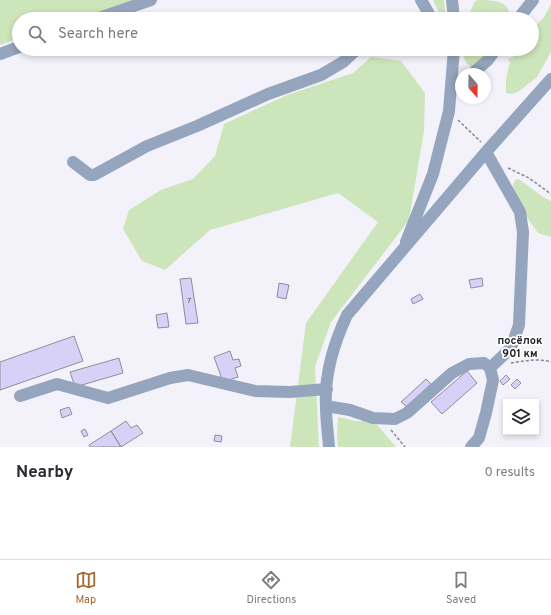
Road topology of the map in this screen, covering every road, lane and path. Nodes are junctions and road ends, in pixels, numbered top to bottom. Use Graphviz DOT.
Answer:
graph roads {
  1 [pos="151,0"];
  2 [pos="421,0"];
  3 [pos="452,0"];
  4 [pos="532,0"];
  5 [pos="116,12"];
  6 [pos="428,12"];
  7 [pos="453,12"];
  8 [pos="523,12"];
  9 [pos="12,50"];
  10 [pos="0,54"];
  11 [pos="349,56"];
  12 [pos="452,56"];
  13 [pos="491,56"];
  14 [pos="479,68"];
  15 [pos="551,80"];
  16 [pos="455,88"];
  17 [pos="451,92"];
  18 [pos="449,112"];
  19 [pos="486,152"];
  20 [pos="72,162"];
  21 [pos="507,167"];
  22 [pos="551,194"];
  23 [pos="402,250"];
  24 [pos="551,362"];
  25 [pos="490,368"];
  26 [pos="327,390"];
  27 [pos="20,396"];
  28 [pos="326,406"];
  29 [pos="382,418"];
  30 [pos="329,447"];
  31 [pos="405,447"];
  32 [pos="471,447"];
  1 -- 5 [label="street"];
  2 -- 6 [label="street"];
  3 -- 7 [label="street"];
  4 -- 8 [label="street"];
  9 -- 10 [label="street"];
  11 -- 20 [label="street"];
  12 -- 17 [label="street"];
  13 -- 14 [label="street"];
  15 -- 19 [label="street"];
  16 -- 17 [label="street"];
  17 -- 18 [label="street"];
  18 -- 19 [label="path"];
  18 -- 23 [label="street"];
  19 -- 23 [label="street"];
  19 -- 25 [label="street"];
  21 -- 22 [label="path"];
  23 -- 26 [label="street"];
  24 -- 25 [label="path"];
  25 -- 29 [label="street"];
  25 -- 32 [label="street"];
  26 -- 27 [label="street"];
  26 -- 28 [label="street"];
  28 -- 29 [label="street"];
  28 -- 30 [label="street"];
  29 -- 31 [label="path"];
}
